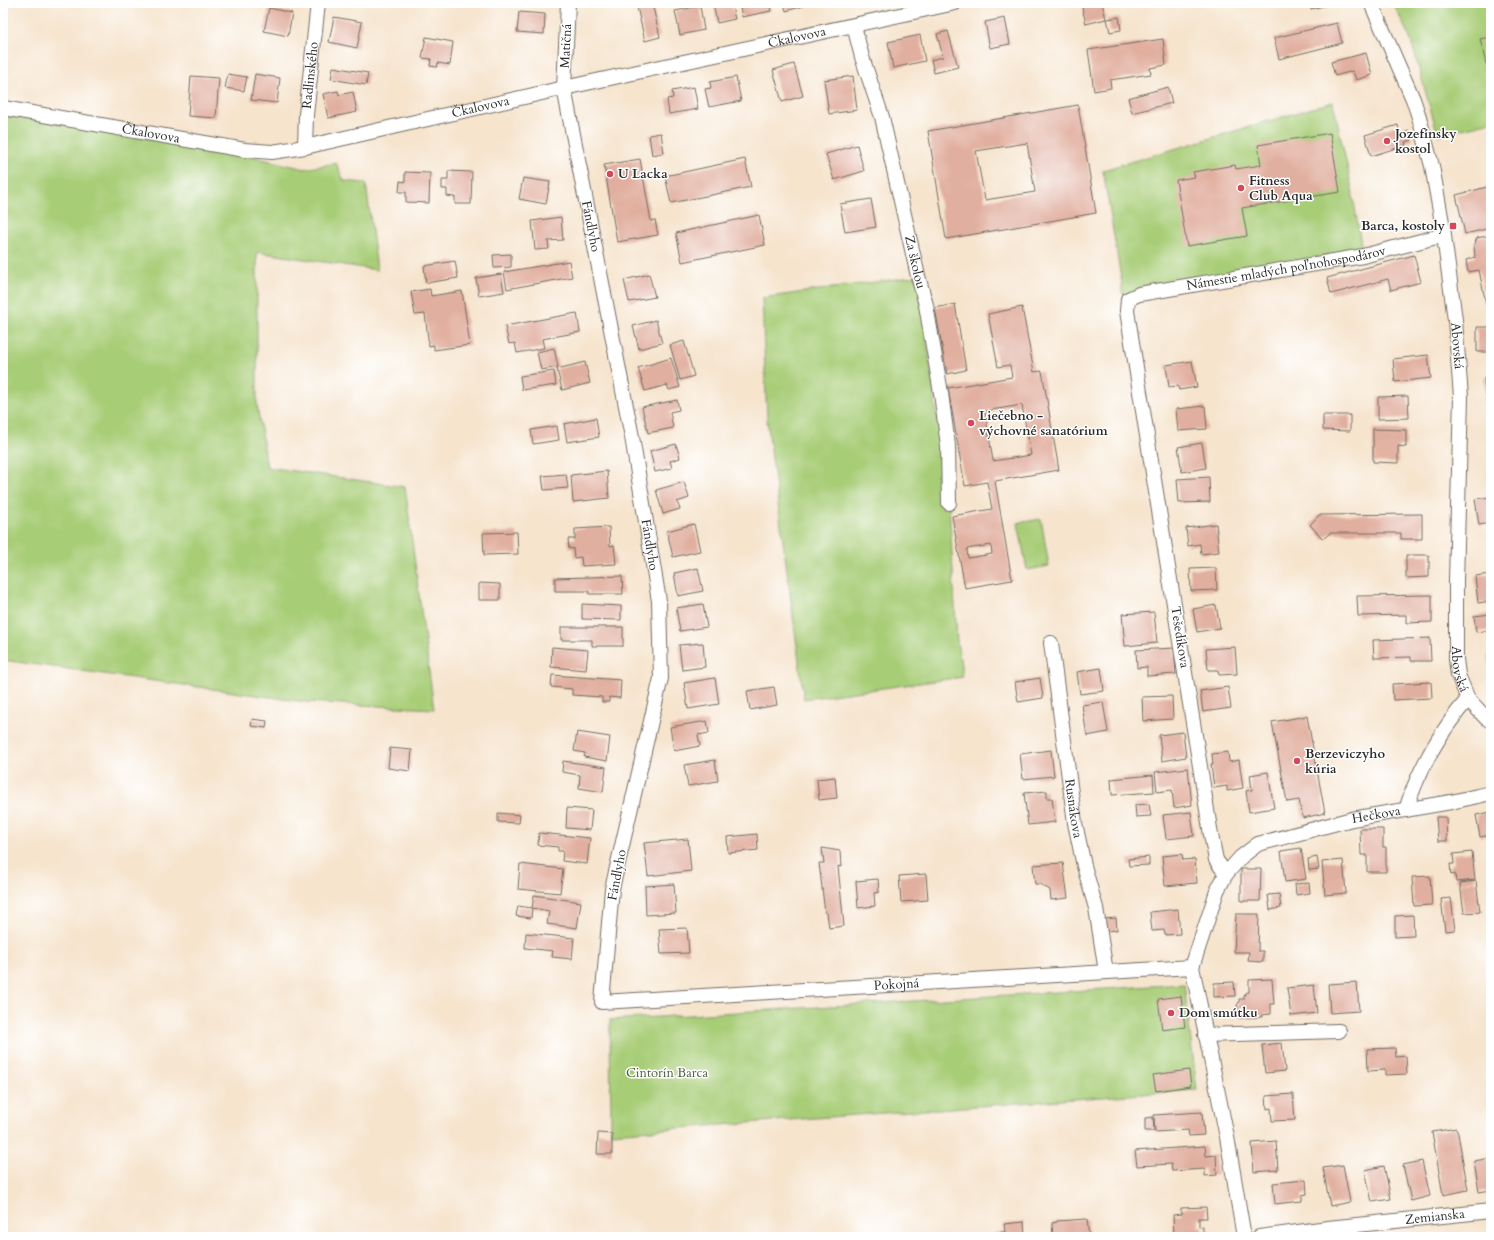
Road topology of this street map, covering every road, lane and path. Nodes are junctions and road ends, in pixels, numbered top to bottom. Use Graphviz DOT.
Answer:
graph roads {
  1 [pos="318,3"];
  2 [pos="568,3"];
  3 [pos="955,3"];
  4 [pos="1371,3"];
  5 [pos="854,26"];
  6 [pos="564,88"];
  7 [pos="3,108"];
  8 [pos="305,148"];
  9 [pos="1444,235"];
  10 [pos="1128,299"];
  11 [pos="949,503"];
  12 [pos="1051,643"];
  13 [pos="1468,699"];
  14 [pos="1491,720"];
  15 [pos="1491,793"];
  16 [pos="1406,810"];
  17 [pos="1226,874"];
  18 [pos="1192,967"];
  19 [pos="1106,972"];
  20 [pos="602,1002"];
  21 [pos="1339,1032"];
  22 [pos="1205,1035"];
  23 [pos="1491,1211"];
  24 [pos="1244,1237"];
  25 [pos="1259,1237"];
  1 -- 8 [label="street, Radlinského"];
  2 -- 6 [label="street, Matičná"];
  3 -- 5 [label="street, Čkalovova"];
  4 -- 9 [label="street, Abovská"];
  5 -- 6 [label="street, Čkalovova"];
  5 -- 11 [label="street, Za školou"];
  6 -- 8 [label="street, Čkalovova"];
  6 -- 20 [label="street, Fándlyho"];
  7 -- 8 [label="street, Čkalovova"];
  9 -- 10 [label="street, Námestie mladých poľnohospodárov"];
  9 -- 13 [label="street, Abovská"];
  10 -- 17 [label="street, Tešedíkova"];
  12 -- 19 [label="street, Rusnákova"];
  13 -- 14 [label="street"];
  13 -- 16 [label="street, Hečkova"];
  15 -- 16 [label="street"];
  16 -- 17 [label="street, Hečkova"];
  17 -- 18 [label="street"];
  18 -- 19 [label="street, Pokojná"];
  18 -- 22 [label="street"];
  19 -- 20 [label="street, Pokojná"];
  21 -- 22 [label="street"];
  22 -- 24 [label="street"];
  23 -- 25 [label="street, Zemianska"];
}
